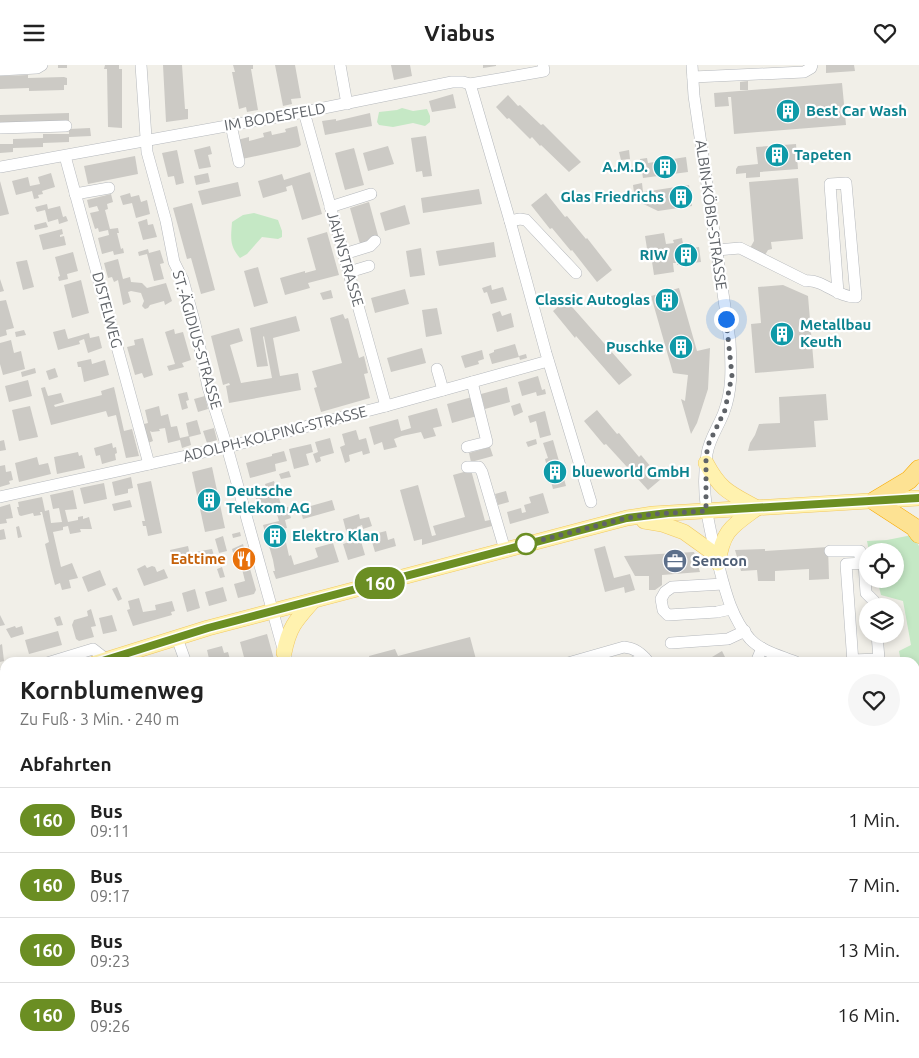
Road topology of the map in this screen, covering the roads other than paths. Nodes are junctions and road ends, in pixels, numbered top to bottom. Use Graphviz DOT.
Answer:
graph roads {
  1 [pos="42,65"];
  2 [pos="141,65"];
  3 [pos="340,65"];
  4 [pos="544,65"];
  5 [pos="692,65"];
  6 [pos="812,65"];
  7 [pos="0,70"];
  8 [pos="755,70"];
  9 [pos="693,77"];
  10 [pos="470,84"];
  11 [pos="348,104"];
  12 [pos="304,112"];
  13 [pos="231,125"];
  14 [pos="66,127"];
  15 [pos="0,129"];
  16 [pos="145,141"];
  17 [pos="65,156"];
  18 [pos="239,162"];
  19 [pos="0,167"];
  20 [pos="109,187"];
  21 [pos="75,194"];
  22 [pos="371,194"];
  23 [pos="330,207"];
  24 [pos="510,221"];
  25 [pos="374,241"];
  26 [pos="717,250"];
  27 [pos="344,254"];
  28 [pos="369,266"];
  29 [pos="348,272"];
  30 [pos="576,273"];
  31 [pos="838,293"];
  32 [pos="548,361"];
  33 [pos="437,369"];
  34 [pos="472,382"];
  35 [pos="443,390"];
  36 [pos="386,406"];
  37 [pos="227,447"];
  38 [pos="467,447"];
  39 [pos="706,463"];
  40 [pos="149,464"];
  41 [pos="467,467"];
  42 [pos="919,469"];
  43 [pos="0,497"];
  44 [pos="919,498"];
  45 [pos="874,501"];
  46 [pos="591,502"];
  47 [pos="756,508"];
  48 [pos="706,511"];
  49 [pos="627,518"];
  50 [pos="919,534"];
  51 [pos="505,550"];
  52 [pos="830,551"];
  53 [pos="859,551"];
  54 [pos="717,559"];
  55 [pos="859,563"];
  56 [pos="723,584"];
  57 [pos="313,601"];
  58 [pos="731,609"];
  59 [pos="273,611"];
  60 [pos="745,631"];
  61 [pos="177,638"];
  62 [pos="670,643"];
  63 [pos="878,643"];
  64 [pos="762,648"];
  65 [pos="67,657"];
  66 [pos="100,657"];
  67 [pos="119,657"];
  68 [pos="184,657"];
  69 [pos="285,657"];
  70 [pos="285,657"];
  71 [pos="609,657"];
  72 [pos="644,657"];
  73 [pos="758,657"];
  74 [pos="784,657"];
  75 [pos="852,657"];
  76 [pos="879,657"];
  1 -- 7 [label="street"];
  2 -- 16 [label="street, ST.-ÄGIDIUS-STRASSE"];
  3 -- 11 [label="street"];
  4 -- 10 [label="street, IM BODESFELD"];
  5 -- 9 [label="street, ALBIN-KÖBIS-STRASSE"];
  6 -- 8 [label="street"];
  8 -- 9 [label="street"];
  9 -- 26 [label="street, ALBIN-KÖBIS-STRASSE"];
  10 -- 11 [label="street, IM BODESFELD"];
  10 -- 24 [label="street"];
  11 -- 12 [label="street, IM BODESFELD"];
  12 -- 13 [label="street, IM BODESFELD"];
  12 -- 23 [label="street, JAHNSTRASSE"];
  13 -- 16 [label="street, IM BODESFELD"];
  13 -- 18 [label="street"];
  14 -- 15 [label="street"];
  16 -- 17 [label="street, IM BODESFELD"];
  16 -- 37 [label="street, ST.-ÄGIDIUS-STRASSE"];
  17 -- 19 [label="street, IM BODESFELD"];
  17 -- 21 [label="street, DISTELWEG"];
  20 -- 21 [label="street"];
  21 -- 40 [label="street, DISTELWEG"];
  22 -- 23 [label="street"];
  23 -- 27 [label="street, JAHNSTRASSE"];
  24 -- 30 [label="street"];
  24 -- 32 [label="street"];
  25 -- 27 [label="street"];
  26 -- 31 [label="street"];
  26 -- 39 [label="street, ALBIN-KÖBIS-STRASSE"];
  27 -- 29 [label="street, JAHNSTRASSE"];
  28 -- 29 [label="street"];
  29 -- 36 [label="street, JAHNSTRASSE"];
  31 -- 31 [label="street"];
  32 -- 34 [label="street, ADOLPH-KOLPING-STRASSE"];
  32 -- 46 [label="street"];
  33 -- 35 [label="street"];
  34 -- 35 [label="street, ADOLPH-KOLPING-STRASSE"];
  34 -- 38 [label="street"];
  35 -- 36 [label="street, ADOLPH-KOLPING-STRASSE"];
  36 -- 37 [label="street, ADOLPH-KOLPING-STRASSE"];
  37 -- 40 [label="street, ADOLPH-KOLPING-STRASSE"];
  37 -- 59 [label="street, ST.-ÄGIDIUS-STRASSE"];
  39 -- 47 [label="main road"];
  39 -- 48 [label="street, ALBIN-KÖBIS-STRASSE"];
  40 -- 43 [label="street, ADOLPH-KOLPING-STRASSE"];
  41 -- 51 [label="street"];
  42 -- 45 [label="highway"];
  44 -- 45 [label="main road"];
  45 -- 47 [label="main road"];
  45 -- 50 [label="highway"];
  47 -- 48 [label="main road"];
  47 -- 54 [label="main road"];
  48 -- 49 [label="main road"];
  48 -- 54 [label="street, ALBIN-KÖBIS-STRASSE"];
  49 -- 51 [label="main road"];
  49 -- 54 [label="main road"];
  51 -- 57 [label="main road"];
  52 -- 53 [label="street"];
  54 -- 56 [label="street, ALBIN-KÖBIS-STRASSE"];
  55 -- 75 [label="street"];
  56 -- 58 [label="street, ALBIN-KÖBIS-STRASSE"];
  56 -- 58 [label="street"];
  57 -- 59 [label="main road"];
  57 -- 70 [label="main road"];
  58 -- 60 [label="street, ALBIN-KÖBIS-STRASSE"];
  59 -- 61 [label="main road"];
  59 -- 69 [label="street, ST.-ÄGIDIUS-STRASSE"];
  60 -- 62 [label="street"];
  60 -- 64 [label="street, ALBIN-KÖBIS-STRASSE"];
  61 -- 67 [label="main road"];
  61 -- 68 [label="street"];
  63 -- 76 [label="street"];
  64 -- 73 [label="street"];
  64 -- 74 [label="street"];
  65 -- 66 [label="street"];
  71 -- 72 [label="street"];
}
